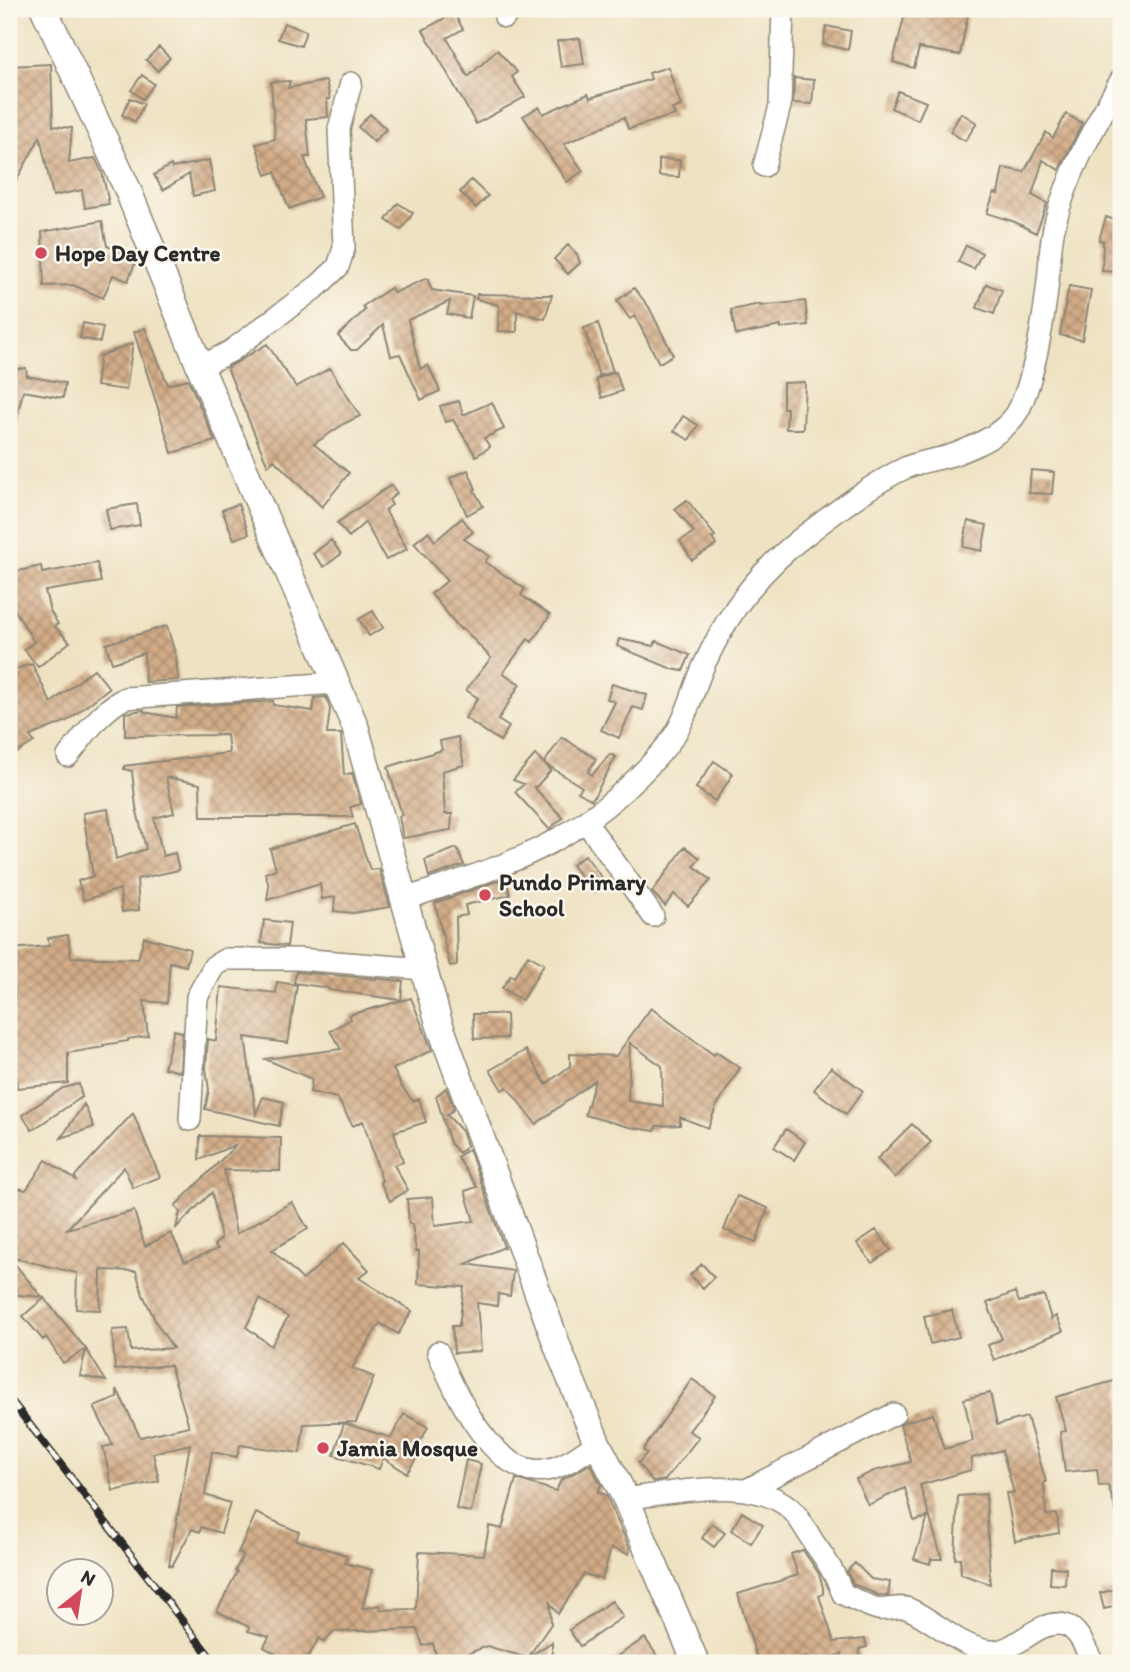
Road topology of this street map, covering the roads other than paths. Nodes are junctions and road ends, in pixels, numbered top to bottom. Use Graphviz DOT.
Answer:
graph roads {
  1 [pos="44,9"];
  2 [pos="783,9"];
  3 [pos="1121,80"];
  4 [pos="351,83"];
  5 [pos="764,166"];
  6 [pos="200,367"];
  7 [pos="336,683"];
  8 [pos="68,756"];
  9 [pos="586,822"];
  10 [pos="405,899"];
  11 [pos="653,916"];
  12 [pos="424,969"];
  13 [pos="190,1120"];
  14 [pos="438,1352"];
  15 [pos="894,1414"];
  16 [pos="597,1443"];
  17 [pos="748,1489"];
  18 [pos="626,1499"];
  19 [pos="696,1663"];
  20 [pos="1093,1663"];
  1 -- 6 [label="street"];
  2 -- 5 [label="street"];
  3 -- 9 [label="street"];
  4 -- 6 [label="street"];
  6 -- 7 [label="street"];
  7 -- 8 [label="street"];
  7 -- 10 [label="street"];
  9 -- 10 [label="street"];
  9 -- 11 [label="street"];
  10 -- 12 [label="street"];
  12 -- 13 [label="street"];
  12 -- 16 [label="street"];
  14 -- 16 [label="street"];
  15 -- 17 [label="street"];
  16 -- 18 [label="street"];
  17 -- 18 [label="street"];
  17 -- 20 [label="street"];
  18 -- 19 [label="street"];
}
